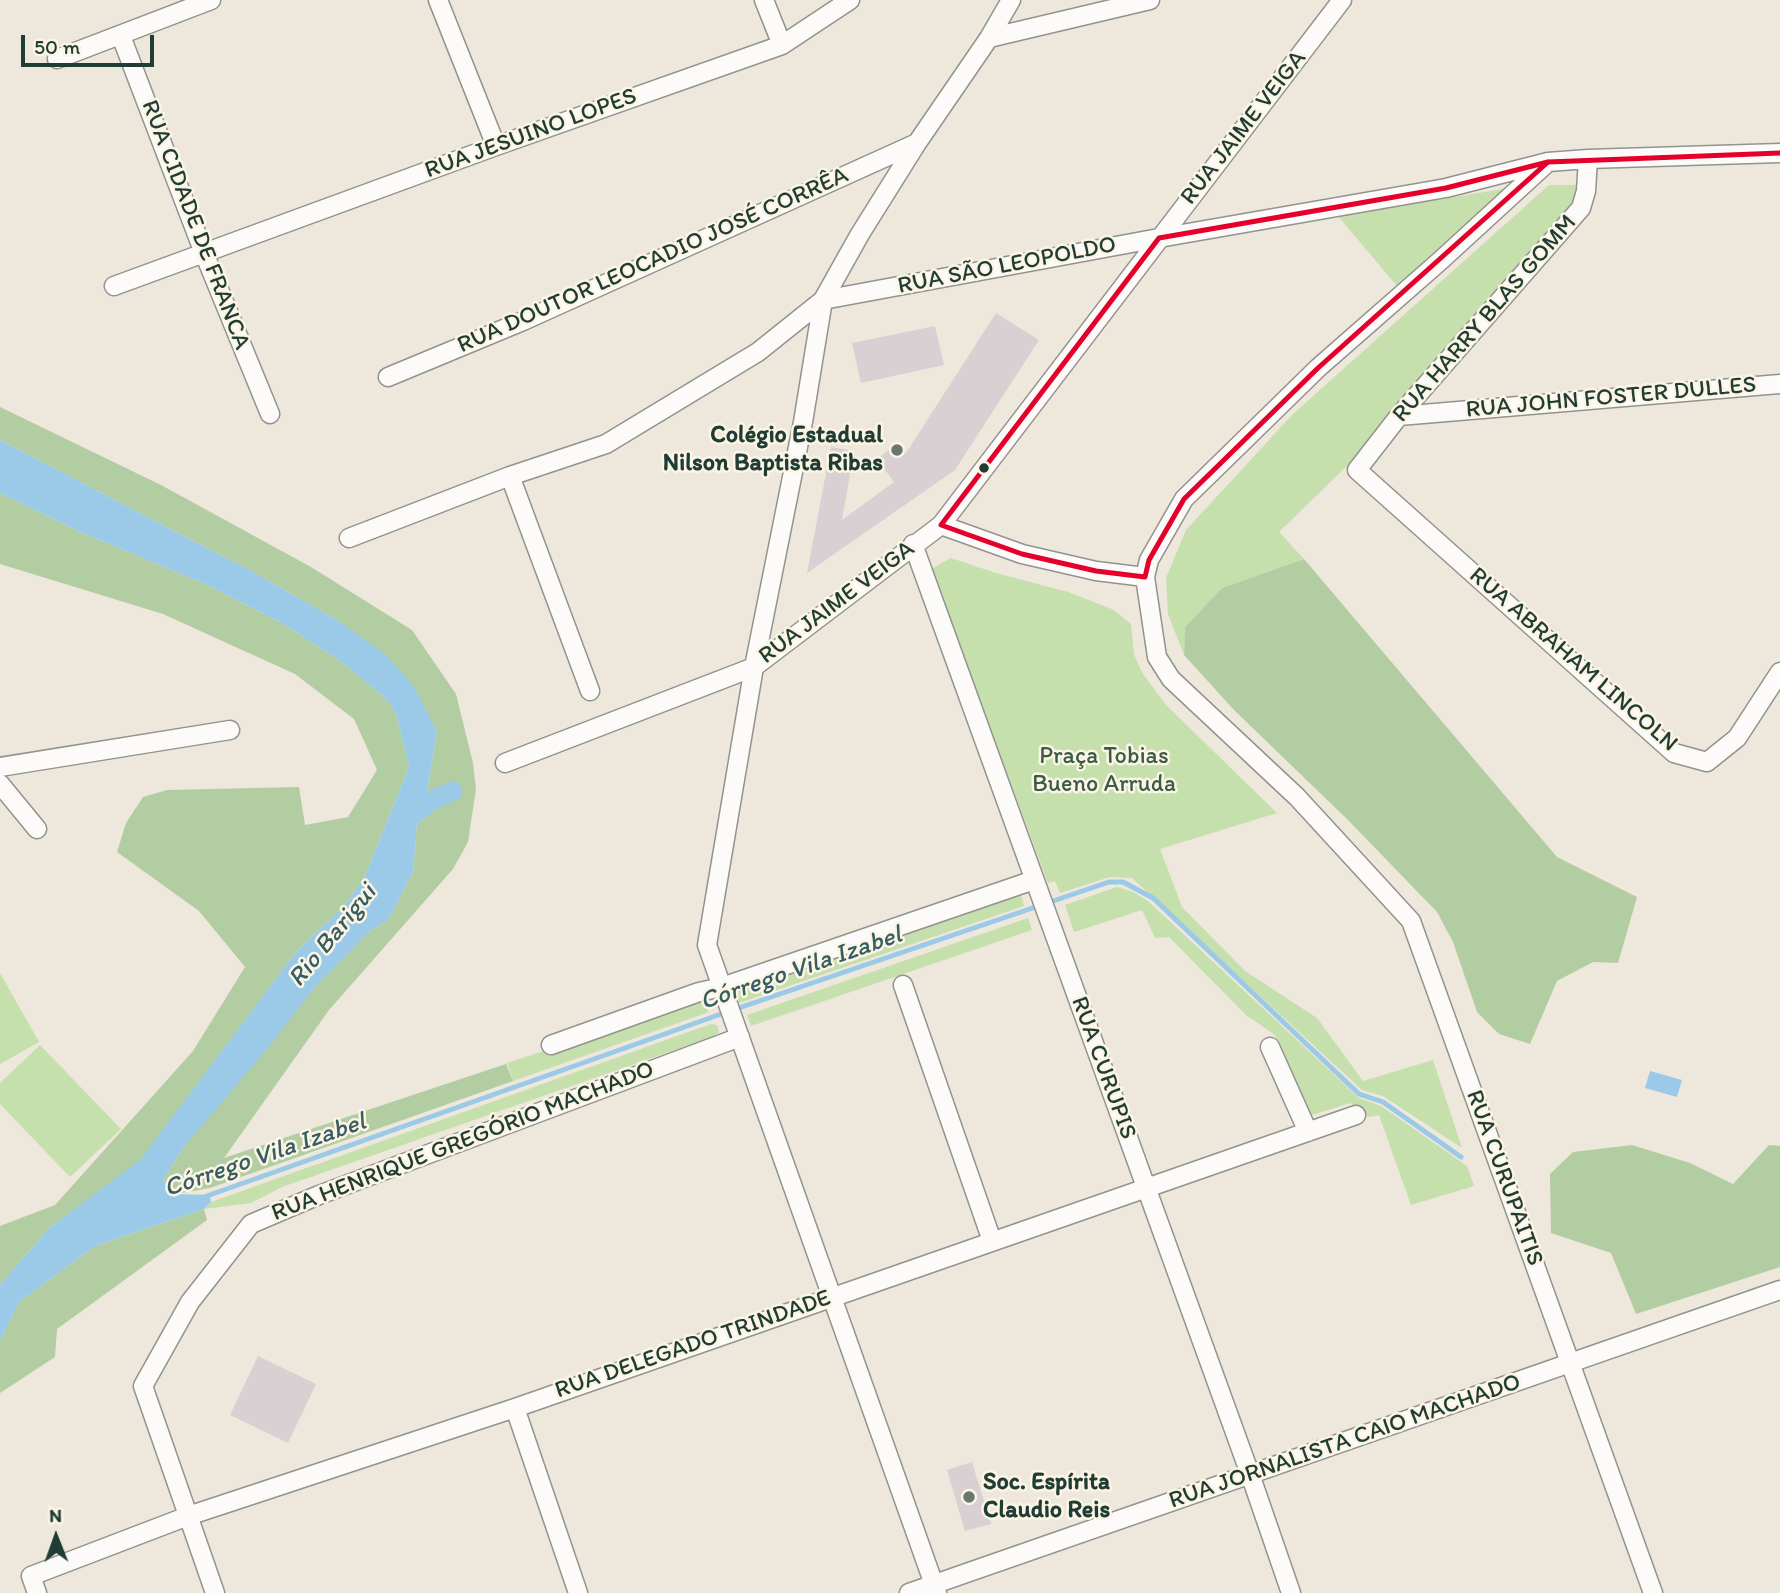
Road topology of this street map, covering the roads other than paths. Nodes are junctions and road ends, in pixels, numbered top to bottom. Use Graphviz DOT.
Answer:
graph roads {
  1 [pos="211,0"];
  2 [pos="438,0"];
  3 [pos="764,0"];
  4 [pos="850,0"];
  5 [pos="1011,0"];
  6 [pos="1150,0"];
  7 [pos="1342,0"];
  8 [pos="121,36"];
  9 [pos="989,38"];
  10 [pos="782,45"];
  11 [pos="57,59"];
  12 [pos="917,144"];
  13 [pos="496,146"];
  14 [pos="1780,153"];
  15 [pos="1588,159"];
  16 [pos="1548,162"];
  17 [pos="1159,238"];
  18 [pos="204,253"];
  19 [pos="114,286"];
  20 [pos="823,300"];
  21 [pos="388,377"];
  22 [pos="1780,384"];
  23 [pos="270,414"];
  24 [pos="1399,416"];
  25 [pos="1357,470"];
  26 [pos="510,476"];
  27 [pos="941,525"];
  28 [pos="349,538"];
  29 [pos="913,544"];
  30 [pos="1144,577"];
  31 [pos="754,667"];
  32 [pos="1780,671"];
  33 [pos="590,691"];
  34 [pos="230,730"];
  35 [pos="505,764"];
  36 [pos="0,767"];
  37 [pos="0,784"];
  38 [pos="37,829"];
  39 [pos="1036,884"];
  40 [pos="903,985"];
  41 [pos="724,992"];
  42 [pos="740,1037"];
  43 [pos="551,1045"];
  44 [pos="1270,1047"];
  45 [pos="1356,1115"];
  46 [pos="1308,1132"];
  47 [pos="1146,1188"];
  48 [pos="992,1241"];
  49 [pos="1780,1290"];
  50 [pos="832,1296"];
  51 [pos="1571,1363"];
  52 [pos="515,1408"];
  53 [pos="1250,1474"];
  54 [pos="188,1516"];
  55 [pos="34,1585"];
  56 [pos="935,1589"];
  57 [pos="215,1593"];
  58 [pos="578,1593"];
  59 [pos="909,1593"];
  60 [pos="1291,1593"];
  61 [pos="1653,1593"];
  1 -- 8 [label="street"];
  2 -- 13 [label="street"];
  3 -- 10 [label="street"];
  4 -- 10 [label="street, RUA JESUINO LOPES"];
  5 -- 9 [label="street"];
  6 -- 9 [label="street"];
  7 -- 17 [label="street, RUA JAIME VEIGA"];
  8 -- 11 [label="street"];
  8 -- 18 [label="street, RUA CIDADE DE FRANCA"];
  9 -- 12 [label="street"];
  10 -- 13 [label="street, RUA JESUINO LOPES"];
  12 -- 20 [label="street"];
  12 -- 21 [label="street, RUA DOUTOR LEOCADIO JOSÉ CORRÊA"];
  13 -- 18 [label="street, RUA JESUINO LOPES"];
  14 -- 15 [label="street, RUA SÃO LEOPOLDO"];
  15 -- 16 [label="street, RUA SÃO LEOPOLDO"];
  15 -- 24 [label="street, RUA HARRY BLAS GOMM"];
  16 -- 17 [label="street, RUA SÃO LEOPOLDO"];
  16 -- 30 [label="street"];
  17 -- 20 [label="street, RUA SÃO LEOPOLDO"];
  17 -- 27 [label="street, RUA JAIME VEIGA"];
  18 -- 19 [label="street, RUA JESUINO LOPES"];
  18 -- 23 [label="street, RUA CIDADE DE FRANCA"];
  20 -- 26 [label="street, RUA SÃO LEOPOLDO"];
  20 -- 31 [label="street"];
  22 -- 24 [label="street, RUA JOHN FOSTER DULLES"];
  24 -- 25 [label="street, RUA HARRY BLAS GOMM"];
  25 -- 32 [label="street, RUA ABRAHAM LINCOLN"];
  26 -- 28 [label="street, RUA SÃO LEOPOLDO"];
  26 -- 33 [label="street"];
  27 -- 29 [label="street, RUA JAIME VEIGA"];
  27 -- 30 [label="street"];
  29 -- 31 [label="street, RUA JAIME VEIGA"];
  29 -- 39 [label="street, RUA CURUPIS"];
  30 -- 51 [label="street, RUA CURUPAITIS"];
  31 -- 35 [label="street, RUA JAIME VEIGA"];
  31 -- 41 [label="street"];
  34 -- 36 [label="street"];
  37 -- 38 [label="street"];
  39 -- 41 [label="street"];
  39 -- 47 [label="street, RUA CURUPIS"];
  40 -- 48 [label="street"];
  41 -- 42 [label="street"];
  41 -- 43 [label="street"];
  42 -- 50 [label="street"];
  42 -- 54 [label="street, RUA HENRIQUE GREGÓRIO MACHADO"];
  44 -- 46 [label="street"];
  45 -- 46 [label="street, RUA DELEGADO TRINDADE"];
  46 -- 47 [label="street, RUA DELEGADO TRINDADE"];
  47 -- 48 [label="street, RUA DELEGADO TRINDADE"];
  47 -- 53 [label="street, RUA CURUPIS"];
  48 -- 50 [label="street, RUA DELEGADO TRINDADE"];
  49 -- 51 [label="street, RUA JORNALISTA CAIO MACHADO"];
  50 -- 52 [label="street, RUA DELEGADO TRINDADE"];
  50 -- 56 [label="street"];
  51 -- 53 [label="street, RUA JORNALISTA CAIO MACHADO"];
  51 -- 61 [label="street, RUA CURUPAITIS"];
  52 -- 54 [label="street, RUA DELEGADO TRINDADE"];
  52 -- 58 [label="street"];
  53 -- 56 [label="street, RUA JORNALISTA CAIO MACHADO"];
  53 -- 60 [label="street, RUA CURUPIS"];
  54 -- 55 [label="street, RUA DELEGADO TRINDADE"];
  54 -- 57 [label="street"];
  56 -- 59 [label="street, RUA JORNALISTA CAIO MACHADO"];
}
